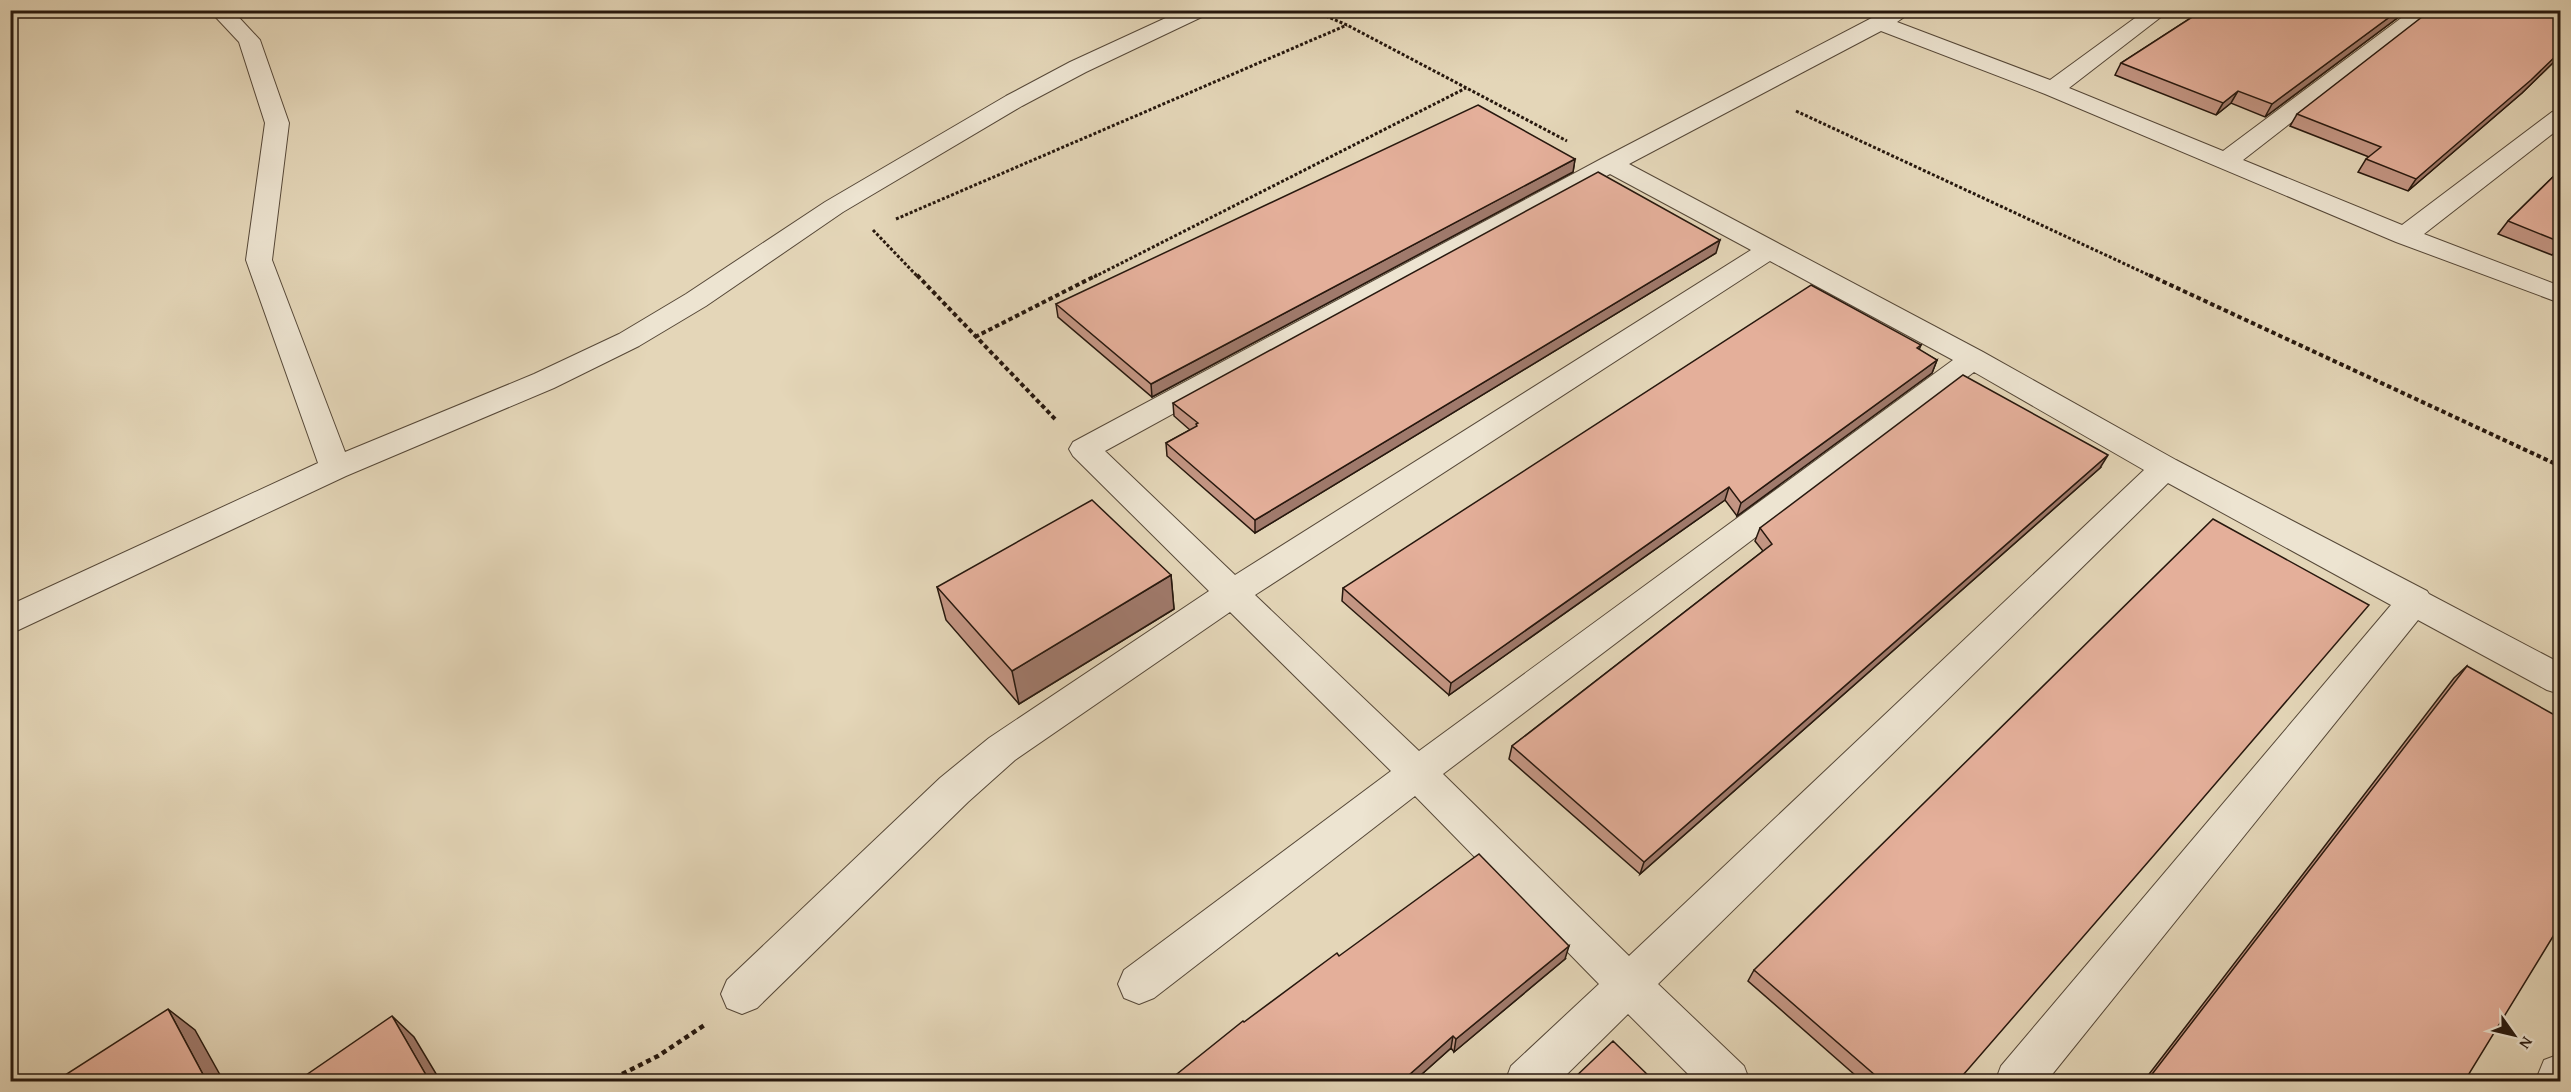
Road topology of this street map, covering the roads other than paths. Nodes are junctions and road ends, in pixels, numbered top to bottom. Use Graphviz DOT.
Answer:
graph roads {
  1 [pos="219,10"];
  2 [pos="1201,10"];
  3 [pos="1904,10"];
  4 [pos="2160,10"];
  5 [pos="2426,10"];
  6 [pos="1880,24"];
  7 [pos="2053,88"];
  8 [pos="2560,117"];
  9 [pos="2227,160"];
  10 [pos="1610,164"];
  11 [pos="2405,236"];
  12 [pos="1771,249"];
  13 [pos="2560,296"];
  14 [pos="1973,359"];
  15 [pos="335,468"];
  16 [pos="2165,468"];
  17 [pos="1232,593"];
  18 [pos="2415,600"];
  19 [pos="10,621"];
  20 [pos="2560,680"];
  21 [pos="1417,772"];
  22 [pos="1139,984"];
  23 [pos="1628,984"];
  24 [pos="742,994"];
  25 [pos="2560,1076"];
  26 [pos="1527,1082"];
  27 [pos="1728,1082"];
  28 [pos="2017,1082"];
  29 [pos="2557,1082"];
  1 -- 15 [label="street"];
  2 -- 15 [label="street"];
  3 -- 6 [label="street"];
  4 -- 7 [label="street"];
  5 -- 9 [label="street"];
  6 -- 7 [label="street"];
  6 -- 10 [label="street"];
  7 -- 9 [label="street"];
  8 -- 11 [label="street"];
  9 -- 11 [label="street"];
  10 -- 12 [label="street"];
  10 -- 17 [label="street"];
  11 -- 13 [label="street"];
  12 -- 14 [label="street"];
  12 -- 17 [label="street"];
  14 -- 16 [label="street"];
  14 -- 21 [label="street"];
  15 -- 19 [label="street"];
  16 -- 18 [label="street"];
  16 -- 23 [label="street"];
  17 -- 21 [label="street"];
  17 -- 24 [label="street"];
  18 -- 20 [label="street"];
  18 -- 28 [label="street"];
  21 -- 22 [label="street"];
  21 -- 23 [label="street"];
  23 -- 26 [label="street"];
  23 -- 27 [label="street"];
  25 -- 29 [label="street"];
}
